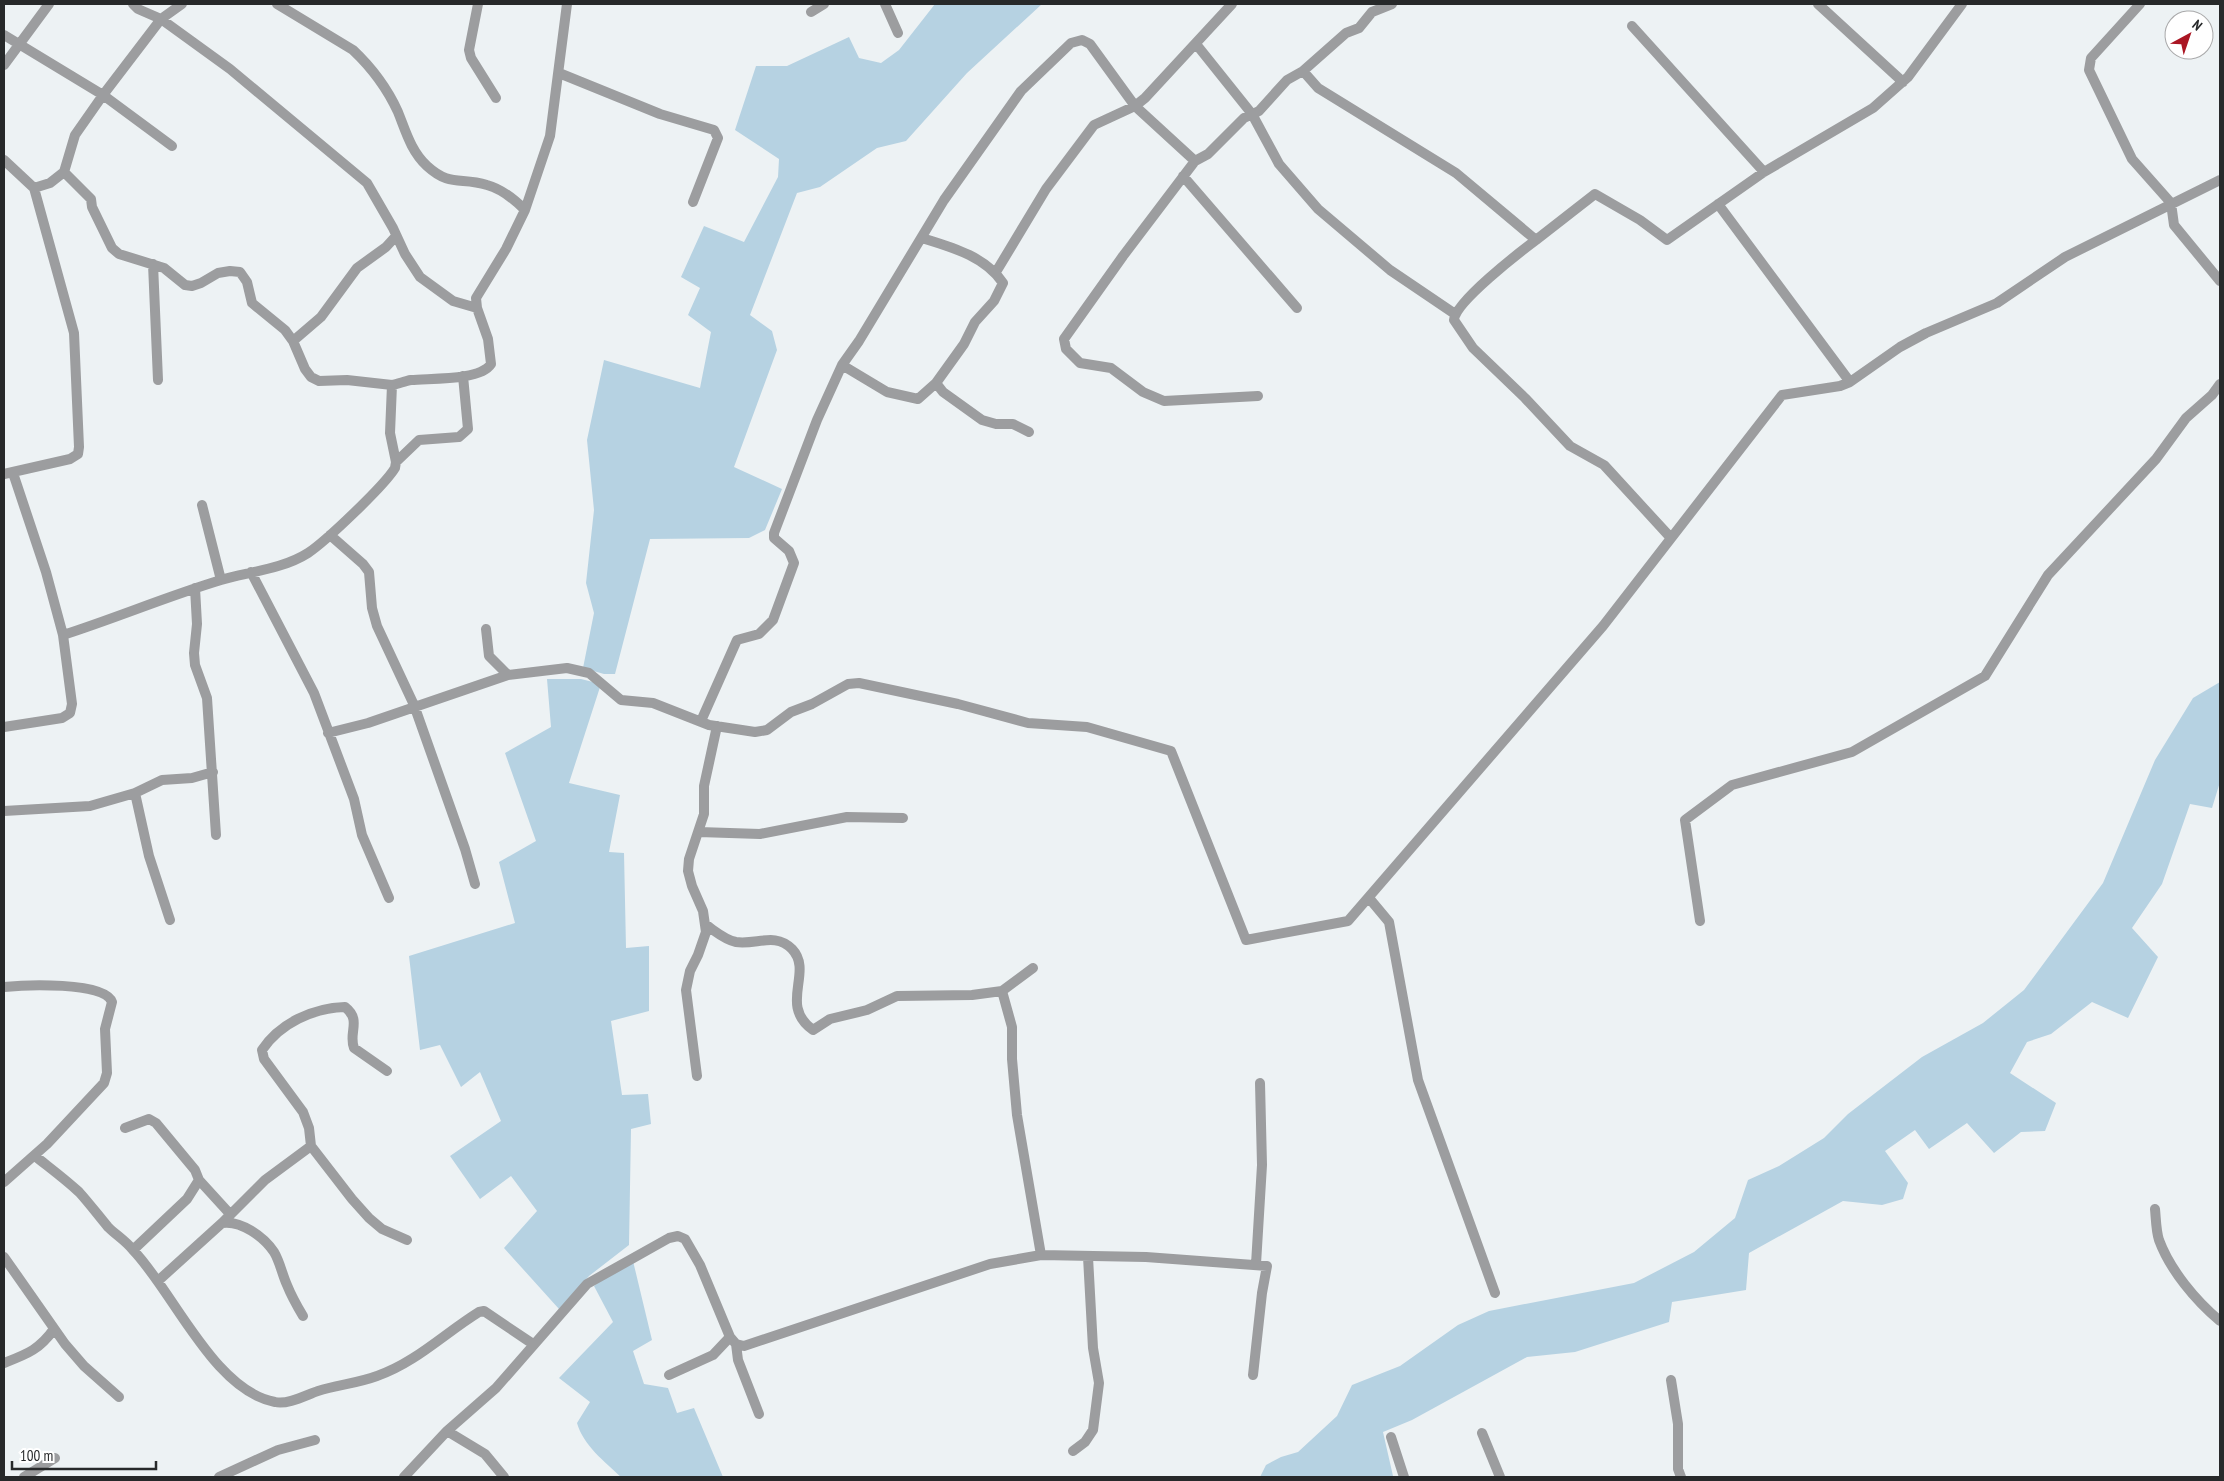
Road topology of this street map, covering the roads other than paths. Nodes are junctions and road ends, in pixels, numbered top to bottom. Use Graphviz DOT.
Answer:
graph roads {
  1 [pos="49,4"];
  2 [pos="132,4"];
  3 [pos="182,4"];
  4 [pos="277,4"];
  5 [pos="478,4"];
  6 [pos="567,4"];
  7 [pos="824,4"];
  8 [pos="885,4"];
  9 [pos="1232,4"];
  10 [pos="1392,4"];
  11 [pos="1818,4"];
  12 [pos="1962,4"];
  13 [pos="2140,4"];
  14 [pos="811,12"];
  15 [pos="161,19"];
  16 [pos="1632,26"];
  17 [pos="898,33"];
  18 [pos="4,35"];
  19 [pos="20,43"];
  20 [pos="1196,44"];
  21 [pos="4,64"];
  22 [pos="1303,71"];
  23 [pos="559,73"];
  24 [pos="1903,82"];
  25 [pos="103,95"];
  26 [pos="496,98"];
  27 [pos="1135,106"];
  28 [pos="1252,114"];
  29 [pos="172,146"];
  30 [pos="4,160"];
  31 [pos="1195,161"];
  32 [pos="64,172"];
  33 [pos="1764,172"];
  34 [pos="1183,176"];
  35 [pos="2220,180"];
  36 [pos="34,188"];
  37 [pos="693,202"];
  38 [pos="2171,203"];
  39 [pos="1718,204"];
  40 [pos="525,210"];
  41 [pos="396,236"];
  42 [pos="922,238"];
  43 [pos="1536,240"];
  44 [pos="153,264"];
  45 [pos="996,272"];
  46 [pos="2220,281"];
  47 [pos="477,308"];
  48 [pos="1297,308"];
  49 [pos="1455,314"];
  50 [pos="293,340"];
  51 [pos="842,365"];
  52 [pos="462,376"];
  53 [pos="158,380"];
  54 [pos="1850,382"];
  55 [pos="936,383"];
  56 [pos="2220,384"];
  57 [pos="392,385"];
  58 [pos="1258,396"];
  59 [pos="1029,432"];
  60 [pos="396,462"];
  61 [pos="9,474"];
  62 [pos="202,505"];
  63 [pos="330,535"];
  64 [pos="1671,538"];
  65 [pos="251,572"];
  66 [pos="221,580"];
  67 [pos="195,588"];
  68 [pos="486,629"];
  69 [pos="63,635"];
  70 [pos="508,675"];
  71 [pos="414,705"];
  72 [pos="701,721"];
  73 [pos="717,726"];
  74 [pos="4,727"];
  75 [pos="328,733"];
  76 [pos="213,772"];
  77 [pos="136,793"];
  78 [pos="4,810"];
  79 [pos="903,818"];
  80 [pos="699,832"];
  81 [pos="216,835"];
  82 [pos="475,884"];
  83 [pos="389,898"];
  84 [pos="1369,898"];
  85 [pos="170,920"];
  86 [pos="1700,921"];
  87 [pos="706,925"];
  88 [pos="1033,968"];
  89 [pos="4,987"];
  90 [pos="1002,991"];
  91 [pos="387,1071"];
  92 [pos="697,1076"];
  93 [pos="1260,1082"];
  94 [pos="125,1128"];
  95 [pos="311,1146"];
  96 [pos="35,1156"];
  97 [pos="199,1180"];
  98 [pos="4,1182"];
  99 [pos="2155,1209"];
  100 [pos="230,1214"];
  101 [pos="222,1223"];
  102 [pos="407,1240"];
  103 [pos="133,1250"];
  104 [pos="1041,1255"];
  105 [pos="4,1257"];
  106 [pos="1088,1257"];
  107 [pos="1256,1264"];
  108 [pos="159,1280"];
  109 [pos="1495,1294"];
  110 [pos="303,1316"];
  111 [pos="2220,1321"];
  112 [pos="54,1329"];
  113 [pos="733,1341"];
  114 [pos="533,1344"];
  115 [pos="4,1364"];
  116 [pos="669,1375"];
  117 [pos="1253,1375"];
  118 [pos="1671,1380"];
  119 [pos="119,1397"];
  120 [pos="758,1414"];
  121 [pos="447,1430"];
  122 [pos="1482,1433"];
  123 [pos="1391,1437"];
  124 [pos="315,1440"];
  125 [pos="1073,1451"];
  126 [pos="54,1458"];
  127 [pos="24,1477"];
  128 [pos="219,1477"];
  129 [pos="404,1477"];
  130 [pos="504,1477"];
  131 [pos="1404,1477"];
  132 [pos="1500,1477"];
  133 [pos="1681,1477"];
  1 -- 19 [label="street"];
  2 -- 15 [label="street"];
  3 -- 15 [label="street"];
  4 -- 40 [label="street"];
  5 -- 26 [label="street"];
  6 -- 23 [label="street"];
  7 -- 14 [label="street"];
  8 -- 17 [label="street"];
  9 -- 20 [label="street"];
  10 -- 22 [label="street"];
  11 -- 24 [label="street"];
  12 -- 24 [label="street"];
  13 -- 38 [label="street"];
  15 -- 25 [label="street"];
  15 -- 41 [label="street"];
  16 -- 33 [label="street"];
  18 -- 19 [label="street"];
  19 -- 21 [label="street"];
  19 -- 25 [label="street"];
  20 -- 27 [label="street"];
  20 -- 28 [label="street"];
  22 -- 28 [label="street"];
  22 -- 43 [label="street"];
  23 -- 37 [label="street"];
  23 -- 40 [label="street"];
  24 -- 33 [label="street"];
  25 -- 29 [label="street"];
  25 -- 32 [label="street"];
  27 -- 31 [label="street"];
  27 -- 42 [label="street"];
  27 -- 45 [label="street"];
  28 -- 31 [label="street"];
  28 -- 49 [label="street"];
  30 -- 36 [label="street"];
  31 -- 34 [label="street"];
  32 -- 36 [label="street"];
  32 -- 44 [label="street"];
  33 -- 39 [label="street"];
  34 -- 48 [label="street"];
  34 -- 58 [label="street"];
  35 -- 38 [label="street"];
  36 -- 61 [label="street"];
  38 -- 46 [label="street"];
  38 -- 54 [label="street"];
  39 -- 43 [label="street"];
  39 -- 54 [label="street"];
  40 -- 47 [label="street"];
  41 -- 47 [label="street"];
  41 -- 50 [label="street"];
  42 -- 45 [label="street"];
  42 -- 51 [label="street"];
  43 -- 49 [label="street"];
  44 -- 50 [label="street"];
  44 -- 53 [label="street"];
  45 -- 55 [label="street"];
  47 -- 52 [label="street"];
  49 -- 64 [label="street"];
  50 -- 57 [label="street"];
  51 -- 55 [label="street"];
  51 -- 72 [label="street"];
  52 -- 57 [label="street"];
  52 -- 60 [label="street"];
  54 -- 64 [label="street"];
  55 -- 59 [label="street"];
  56 -- 86 [label="street"];
  57 -- 60 [label="street"];
  60 -- 63 [label="street"];
  61 -- 69 [label="street"];
  62 -- 66 [label="street"];
  63 -- 65 [label="street"];
  63 -- 71 [label="street"];
  64 -- 84 [label="street"];
  65 -- 66 [label="street"];
  65 -- 75 [label="street"];
  66 -- 67 [label="street"];
  67 -- 69 [label="street"];
  67 -- 76 [label="street"];
  68 -- 70 [label="street"];
  69 -- 74 [label="street"];
  70 -- 71 [label="street"];
  70 -- 72 [label="street"];
  71 -- 75 [label="street"];
  71 -- 82 [label="street"];
  72 -- 73 [label="street"];
  73 -- 80 [label="street"];
  73 -- 84 [label="street"];
  75 -- 83 [label="street"];
  76 -- 77 [label="street"];
  76 -- 81 [label="street"];
  77 -- 78 [label="street"];
  77 -- 85 [label="street"];
  79 -- 80 [label="street"];
  80 -- 87 [label="street"];
  84 -- 109 [label="street"];
  87 -- 90 [label="street"];
  87 -- 92 [label="street"];
  88 -- 90 [label="street"];
  89 -- 96 [label="street"];
  90 -- 104 [label="street"];
  91 -- 95 [label="street"];
  93 -- 107 [label="street"];
  94 -- 97 [label="street"];
  95 -- 100 [label="street"];
  95 -- 102 [label="street"];
  96 -- 98 [label="street"];
  96 -- 103 [label="street"];
  97 -- 100 [label="street"];
  97 -- 103 [label="street"];
  99 -- 111 [label="street"];
  100 -- 101 [label="street"];
  101 -- 108 [label="street"];
  101 -- 110 [label="street"];
  103 -- 108 [label="street"];
  104 -- 106 [label="street"];
  104 -- 113 [label="street"];
  105 -- 112 [label="street"];
  106 -- 107 [label="street"];
  106 -- 125 [label="street"];
  107 -- 117 [label="street"];
  108 -- 114 [label="street"];
  112 -- 115 [label="street"];
  112 -- 119 [label="street"];
  113 -- 114 [label="street"];
  113 -- 116 [label="street"];
  113 -- 120 [label="street"];
  114 -- 121 [label="street"];
  118 -- 133 [label="street"];
  121 -- 129 [label="street"];
  121 -- 130 [label="street"];
  122 -- 132 [label="street"];
  123 -- 131 [label="street"];
  124 -- 128 [label="street"];
  126 -- 127 [label="street"];
}
